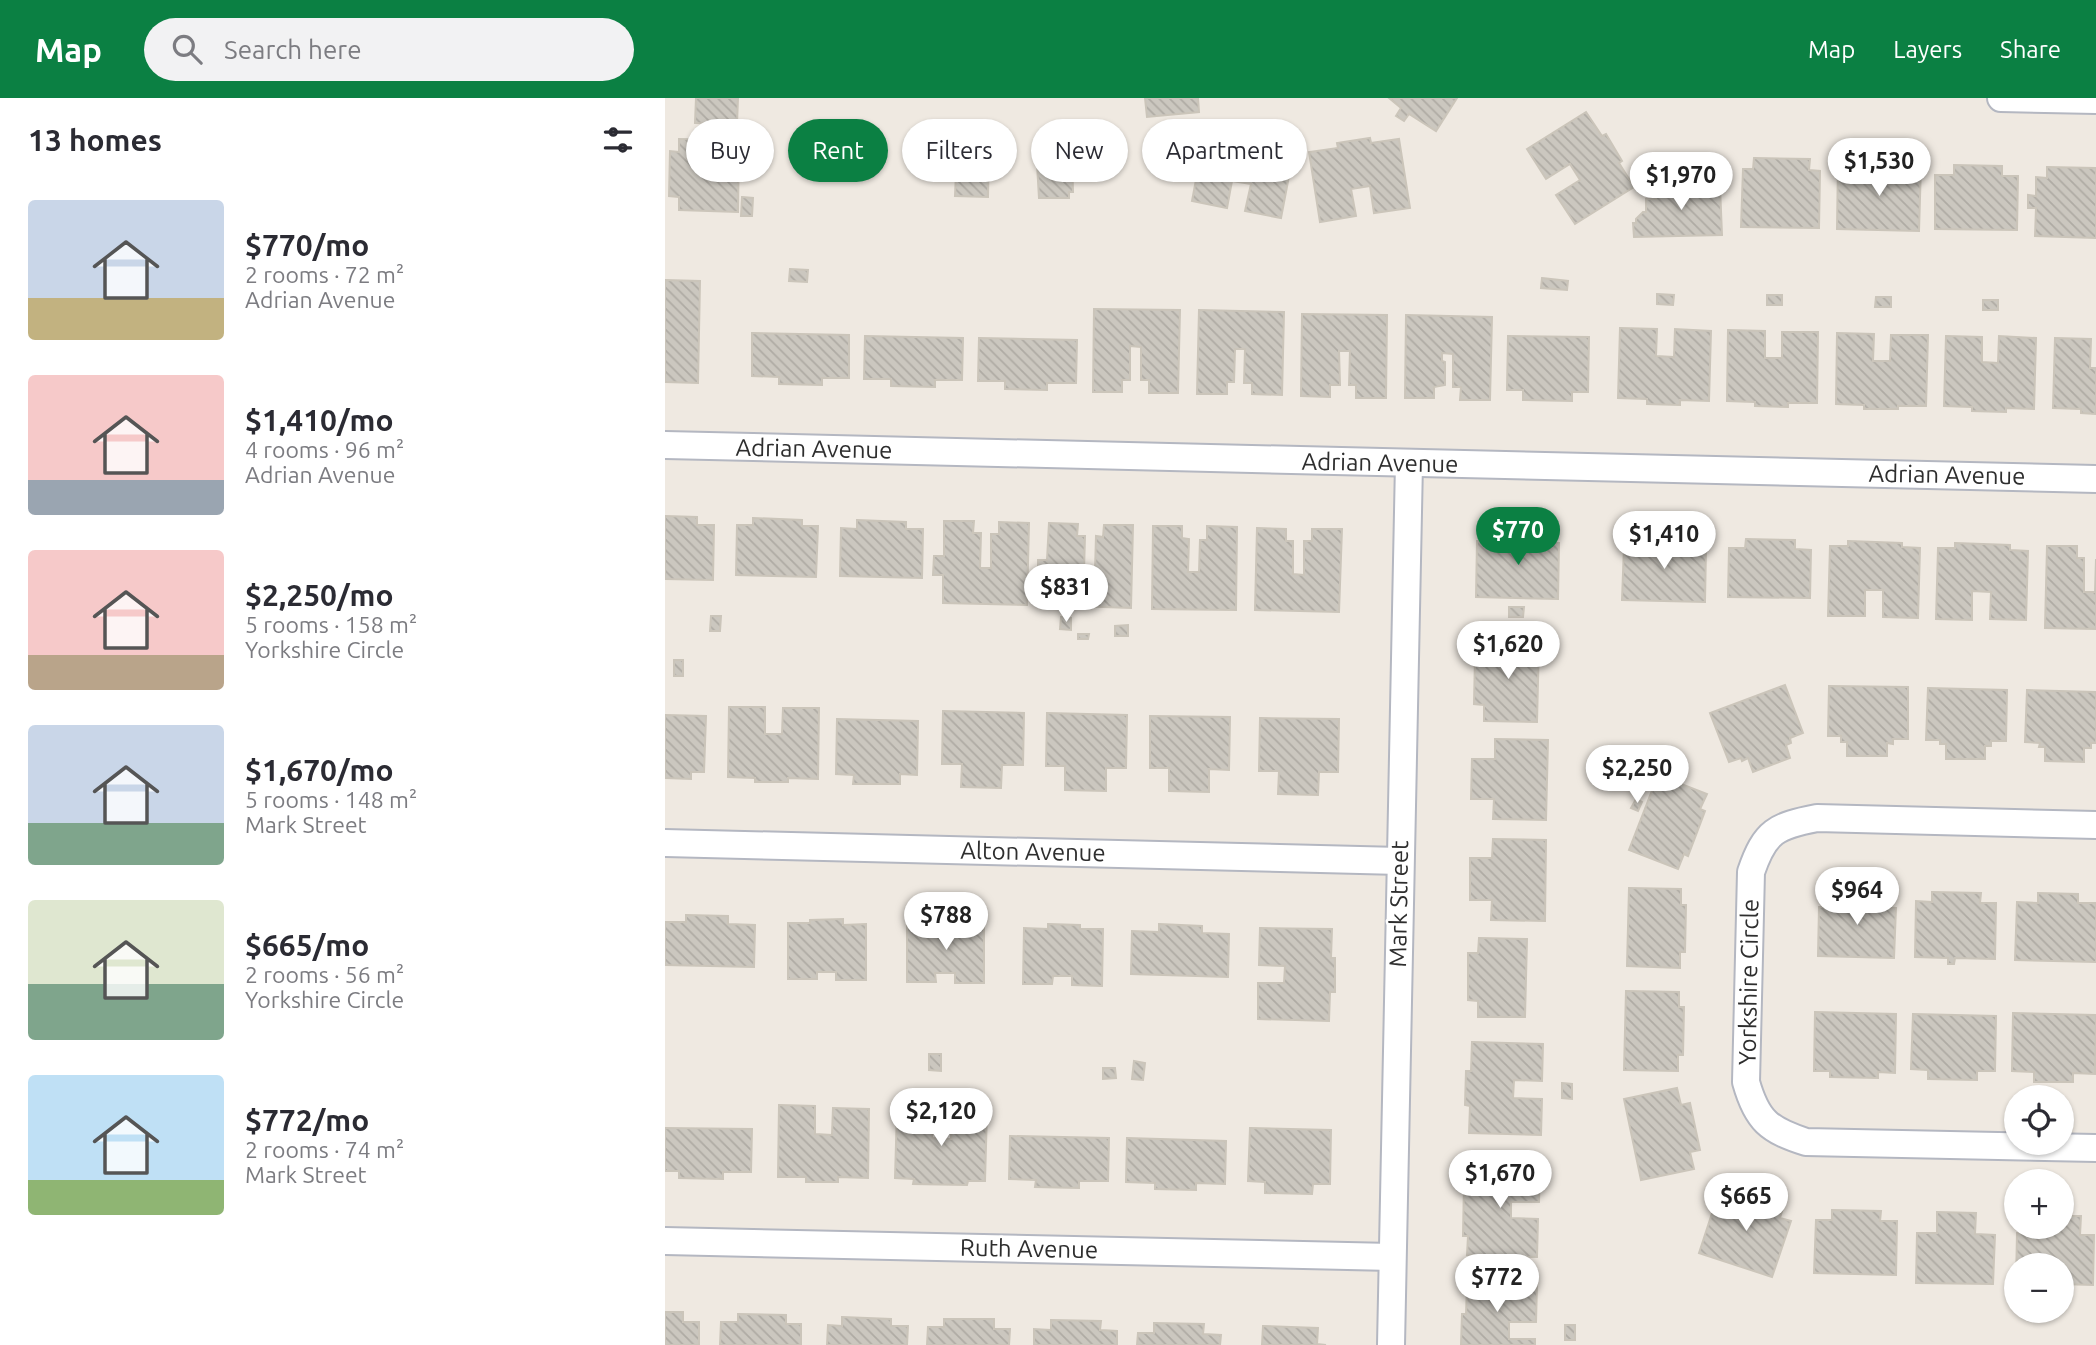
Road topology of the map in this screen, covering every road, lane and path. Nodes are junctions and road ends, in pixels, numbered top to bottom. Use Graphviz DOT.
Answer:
graph roads {
  1 [pos="2001,98"];
  2 [pos="2096,100"];
  3 [pos="665,445"];
  4 [pos="1409,463"];
  5 [pos="2096,478"];
  6 [pos="2096,825"];
  7 [pos="665,843"];
  8 [pos="1400,861"];
  9 [pos="2096,1148"];
  10 [pos="665,1241"];
  11 [pos="1392,1257"];
  12 [pos="1391,1345"];
  1 -- 2 [label="street"];
  3 -- 4 [label="street, Adrian Avenue"];
  4 -- 5 [label="street, Adrian Avenue"];
  4 -- 8 [label="street, Mark Street"];
  6 -- 9 [label="street, Yorkshire Circle"];
  7 -- 8 [label="street, Alton Avenue"];
  8 -- 11 [label="street, Mark Street"];
  10 -- 11 [label="street, Ruth Avenue"];
  11 -- 12 [label="street, Mark Street"];
}
